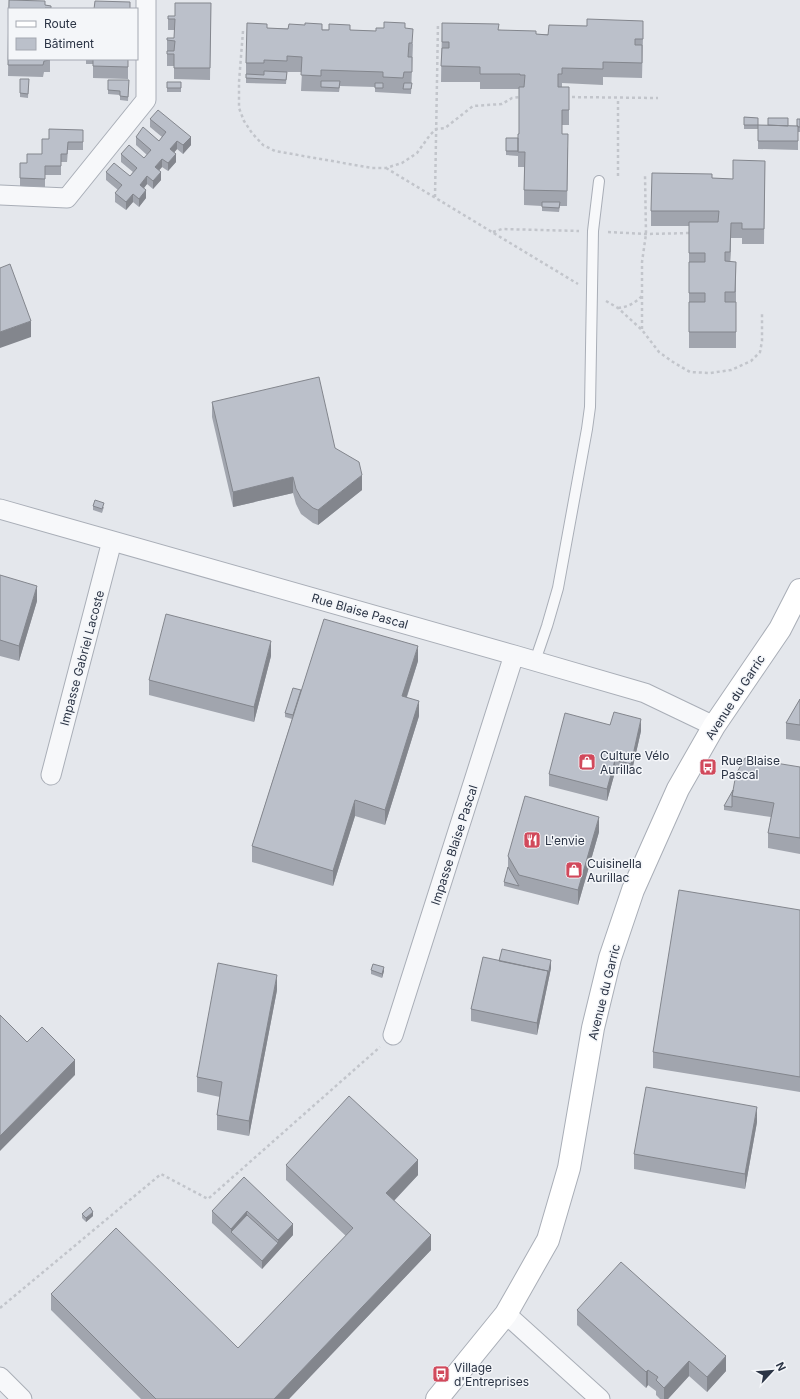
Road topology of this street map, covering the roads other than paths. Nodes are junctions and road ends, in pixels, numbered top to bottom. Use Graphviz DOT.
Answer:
graph roads {
  1 [pos="146,0"];
  2 [pos="599,181"];
  3 [pos="0,195"];
  4 [pos="0,509"];
  5 [pos="112,540"];
  6 [pos="800,590"];
  7 [pos="514,655"];
  8 [pos="535,661"];
  9 [pos="714,726"];
  10 [pos="51,775"];
  11 [pos="393,1035"];
  12 [pos="506,1314"];
  13 [pos="0,1377"];
  14 [pos="22,1399"];
  15 [pos="437,1399"];
  16 [pos="600,1399"];
  1 -- 3 [label="street"];
  2 -- 8 [label="lane"];
  4 -- 5 [label="street, Rue Blaise Pascal"];
  5 -- 7 [label="street, Rue Blaise Pascal"];
  5 -- 10 [label="street, Impasse Gabriel Lacoste"];
  6 -- 9 [label="street, Avenue du Garric"];
  7 -- 8 [label="street, Rue Blaise Pascal"];
  7 -- 11 [label="street, Impasse Blaise Pascal"];
  8 -- 9 [label="street, Rue Blaise Pascal"];
  9 -- 12 [label="street, Avenue du Garric"];
  12 -- 15 [label="street, Avenue du Garric"];
  12 -- 16 [label="street"];
  13 -- 14 [label="street"];
}
